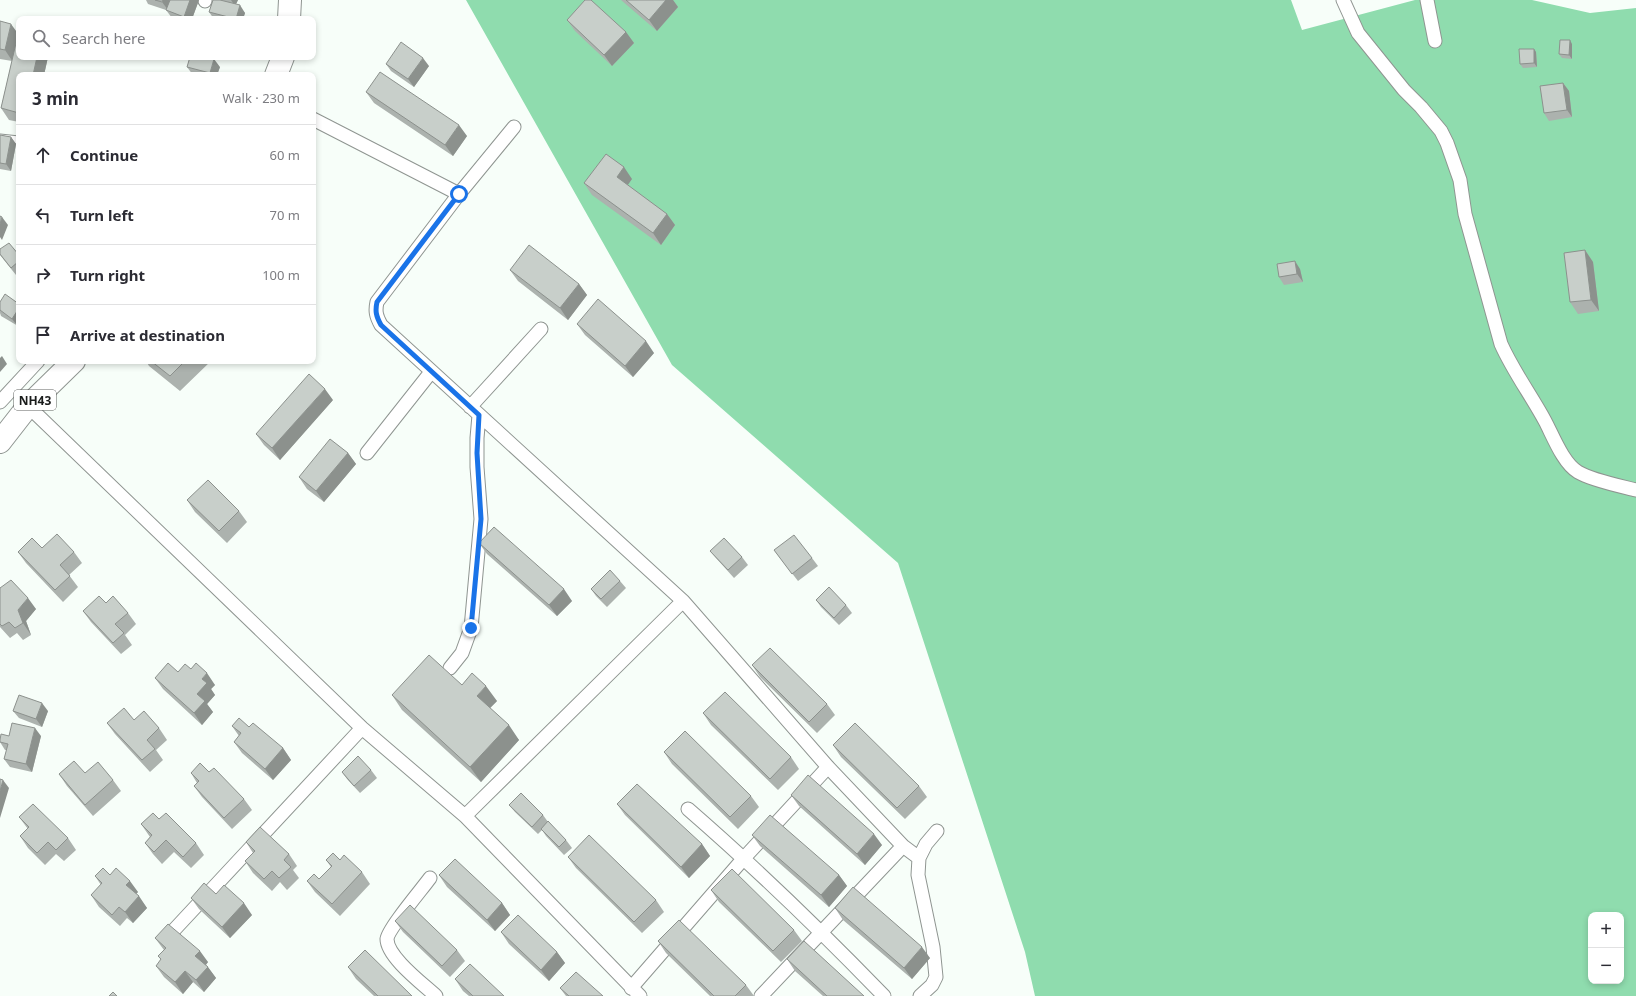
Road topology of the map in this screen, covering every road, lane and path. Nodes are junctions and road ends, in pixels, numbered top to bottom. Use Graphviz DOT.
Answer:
graph roads {
  1 [pos="290,0"];
  2 [pos="1343,0"];
  3 [pos="1427,0"];
  4 [pos="289,16"];
  5 [pos="1435,41"];
  6 [pos="281,60"];
  7 [pos="277,72"];
  8 [pos="316,121"];
  9 [pos="514,127"];
  10 [pos="0,138"];
  11 [pos="16,140"];
  12 [pos="459,194"];
  13 [pos="541,329"];
  14 [pos="35,364"];
  15 [pos="71,364"];
  16 [pos="432,372"];
  17 [pos="0,402"];
  18 [pos="28,406"];
  19 [pos="475,411"];
  20 [pos="0,442"];
  21 [pos="367,453"];
  22 [pos="1636,490"];
  23 [pos="683,601"];
  24 [pos="450,668"];
  25 [pos="362,728"];
  26 [pos="828,767"];
  27 [pos="688,808"];
  28 [pos="465,816"];
  29 [pos="937,831"];
  30 [pos="903,846"];
  31 [pos="744,858"];
  32 [pos="919,858"];
  33 [pos="430,878"];
  34 [pos="174,930"];
  35 [pos="822,932"];
  36 [pos="936,977"];
  37 [pos="636,992"];
  38 [pos="436,996"];
  39 [pos="761,996"];
  40 [pos="884,996"];
  41 [pos="920,996"];
  42 [pos="938,996"];
  1 -- 4 [label="highway"];
  2 -- 22 [label="street"];
  3 -- 5 [label="street"];
  6 -- 7 [label="highway"];
  8 -- 12 [label="street"];
  9 -- 12 [label="street"];
  10 -- 11 [label="lane"];
  12 -- 16 [label="street"];
  13 -- 19 [label="street"];
  14 -- 17 [label="street"];
  15 -- 18 [label="highway, NH43"];
  16 -- 19 [label="street"];
  16 -- 21 [label="street"];
  18 -- 20 [label="highway, NH43"];
  18 -- 25 [label="street"];
  19 -- 23 [label="street"];
  19 -- 24 [label="street"];
  23 -- 26 [label="street"];
  23 -- 28 [label="street"];
  25 -- 28 [label="street"];
  25 -- 34 [label="street"];
  26 -- 30 [label="street"];
  26 -- 31 [label="street"];
  27 -- 31 [label="street"];
  28 -- 37 [label="street"];
  29 -- 32 [label="street"];
  30 -- 32 [label="street"];
  30 -- 35 [label="street"];
  31 -- 35 [label="street"];
  31 -- 37 [label="street"];
  32 -- 36 [label="street"];
  33 -- 38 [label="street"];
  35 -- 39 [label="street"];
  35 -- 40 [label="street"];
  36 -- 41 [label="street"];
  36 -- 42 [label="street"];
}
